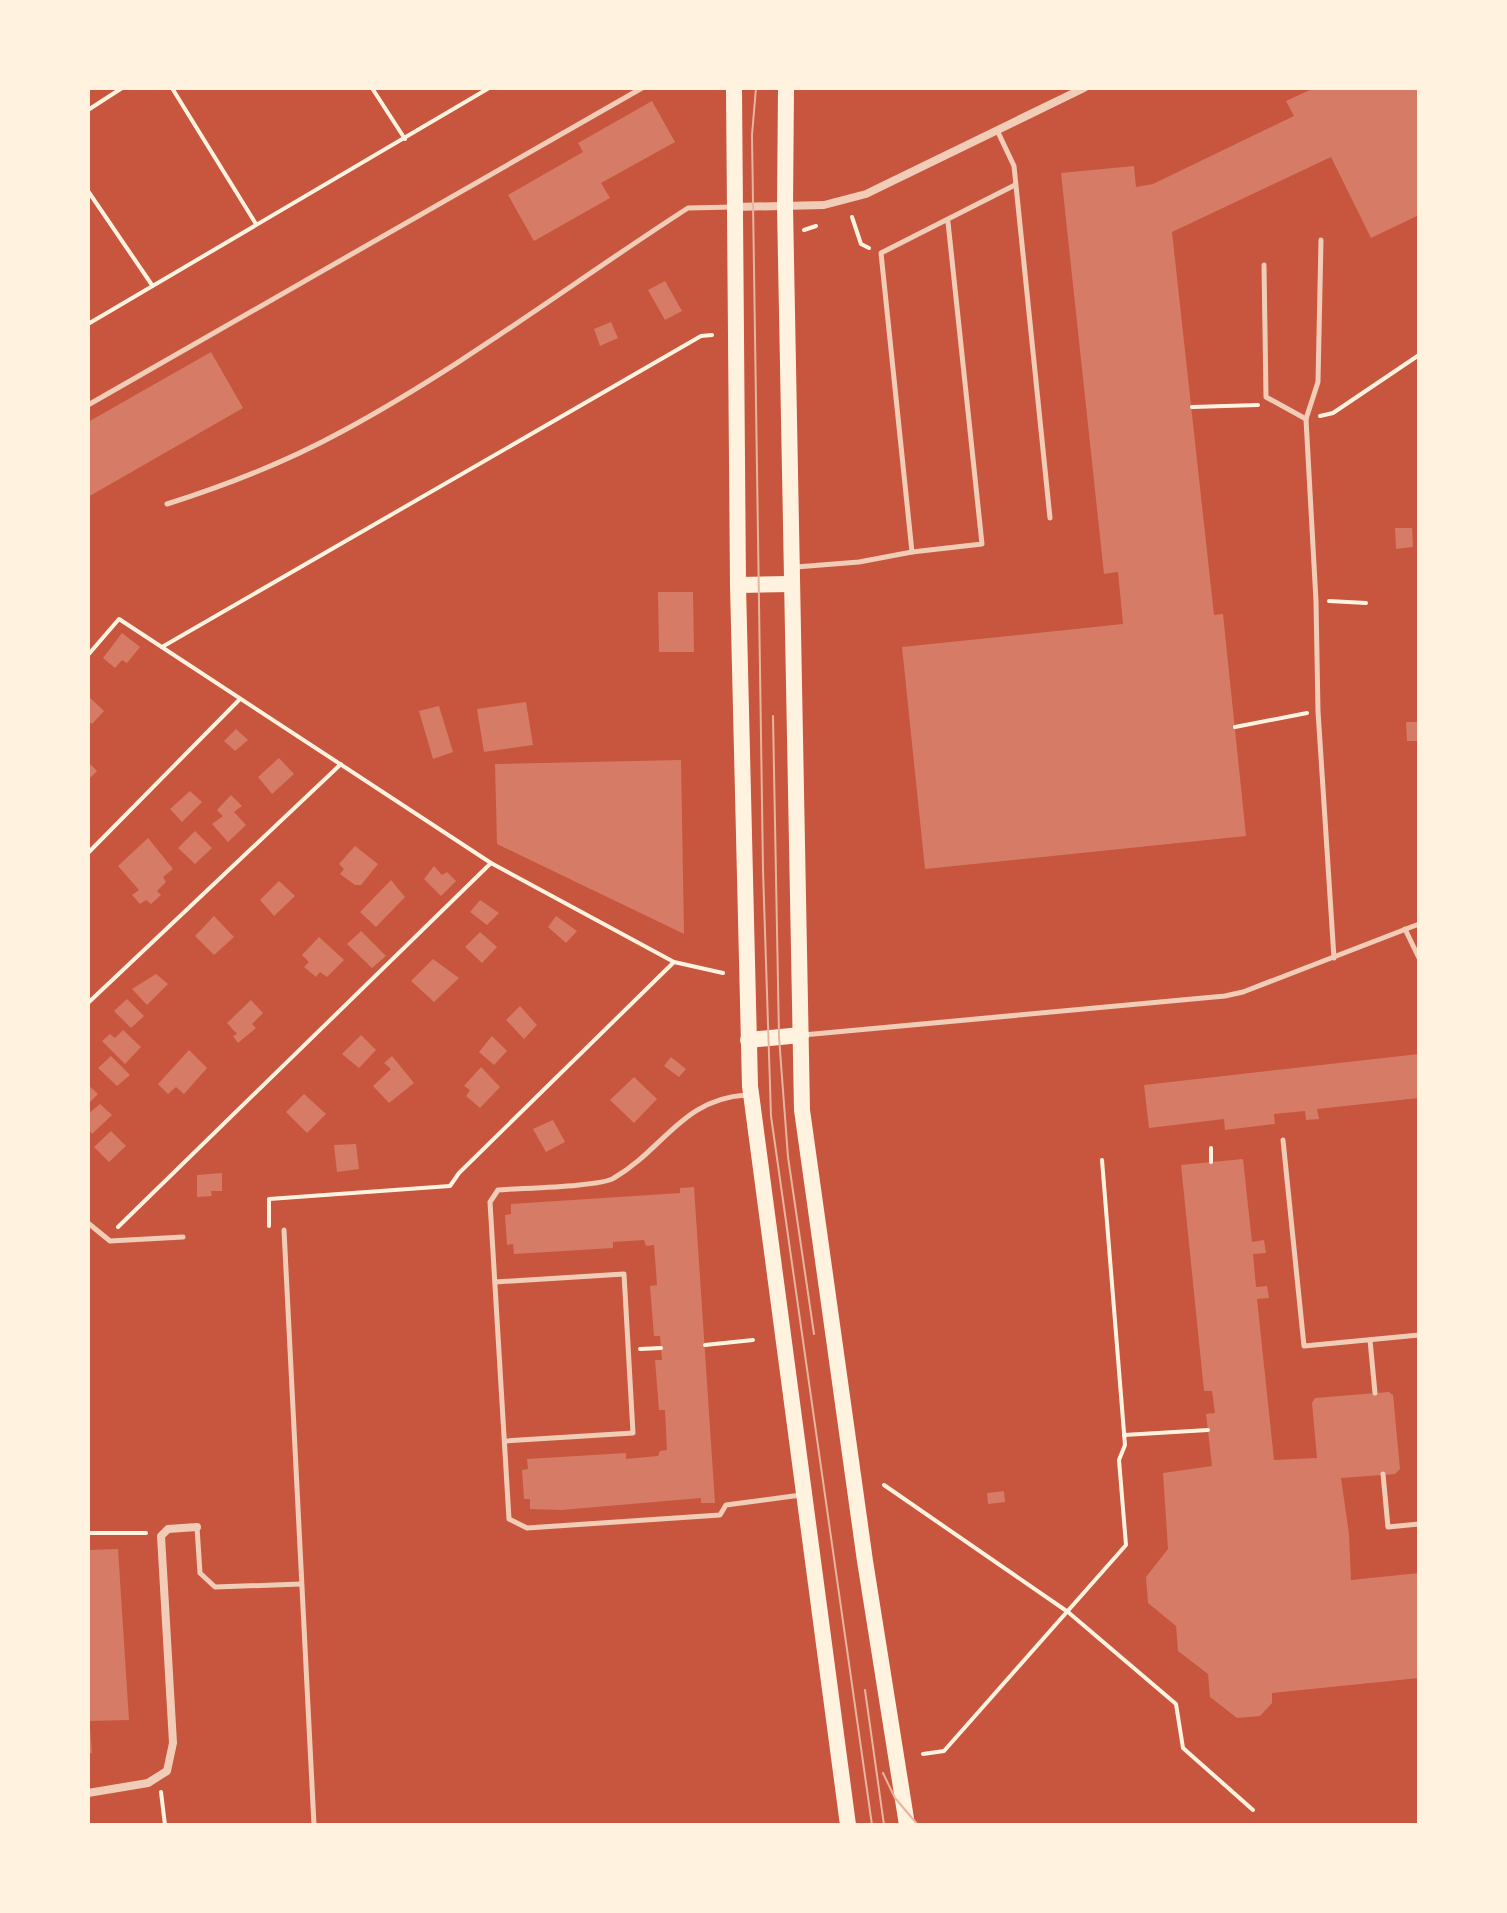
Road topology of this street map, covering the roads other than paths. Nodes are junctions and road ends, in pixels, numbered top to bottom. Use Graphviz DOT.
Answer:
graph roads {
  1 [pos="642,88"];
  2 [pos="734,88"];
  3 [pos="786,88"];
  4 [pos="1084,88"];
  5 [pos="997,130"];
  6 [pos="1015,185"];
  7 [pos="785,206"];
  8 [pos="734,207"];
  9 [pos="948,222"];
  10 [pos="1321,240"];
  11 [pos="1264,265"];
  12 [pos="88,405"];
  13 [pos="1306,419"];
  14 [pos="167,504"];
  15 [pos="1050,518"];
  16 [pos="912,552"];
  17 [pos="791,576"];
  18 [pos="738,585"];
  19 [pos="1419,924"];
  20 [pos="1405,929"];
  21 [pos="1334,958"];
  22 [pos="1419,958"];
  23 [pos="801,1035"];
  24 [pos="748,1040"];
  25 [pos="751,1094"];
  26 [pos="1283,1140"];
  27 [pos="88,1223"];
  28 [pos="284,1230"];
  29 [pos="183,1237"];
  30 [pos="495,1282"];
  31 [pos="1419,1335"];
  32 [pos="1370,1340"];
  33 [pos="1375,1393"];
  34 [pos="505,1441"];
  35 [pos="1383,1474"];
  36 [pos="804,1495"];
  37 [pos="1419,1524"];
  38 [pos="197,1527"];
  39 [pos="301,1584"];
  40 [pos="88,1793"];
  41 [pos="314,1825"];
  42 [pos="848,1825"];
  43 [pos="907,1825"];
  1 -- 12 [label="lane"];
  2 -- 8 [label="main road"];
  3 -- 7 [label="main road"];
  4 -- 5 [label="street"];
  5 -- 6 [label="lane"];
  5 -- 7 [label="street"];
  6 -- 9 [label="lane"];
  6 -- 15 [label="lane"];
  7 -- 8 [label="street"];
  7 -- 17 [label="main road"];
  8 -- 14 [label="lane"];
  8 -- 18 [label="main road"];
  9 -- 16 [label="lane"];
  9 -- 16 [label="lane"];
  10 -- 13 [label="lane"];
  11 -- 13 [label="lane"];
  13 -- 21 [label="lane"];
  16 -- 17 [label="lane"];
  17 -- 18 [label="main road"];
  17 -- 23 [label="main road"];
  18 -- 24 [label="main road"];
  19 -- 20 [label="lane"];
  20 -- 21 [label="lane"];
  20 -- 22 [label="lane"];
  21 -- 23 [label="lane"];
  23 -- 24 [label="main road"];
  23 -- 43 [label="main road"];
  24 -- 25 [label="main road"];
  25 -- 30 [label="lane"];
  25 -- 36 [label="main road"];
  26 -- 32 [label="lane"];
  27 -- 29 [label="lane"];
  28 -- 39 [label="lane"];
  30 -- 34 [label="lane"];
  30 -- 34 [label="lane"];
  31 -- 32 [label="lane"];
  32 -- 33 [label="lane"];
  34 -- 36 [label="lane"];
  35 -- 37 [label="lane"];
  36 -- 42 [label="main road"];
  38 -- 39 [label="lane"];
  38 -- 40 [label="street"];
  39 -- 41 [label="lane"];
}
